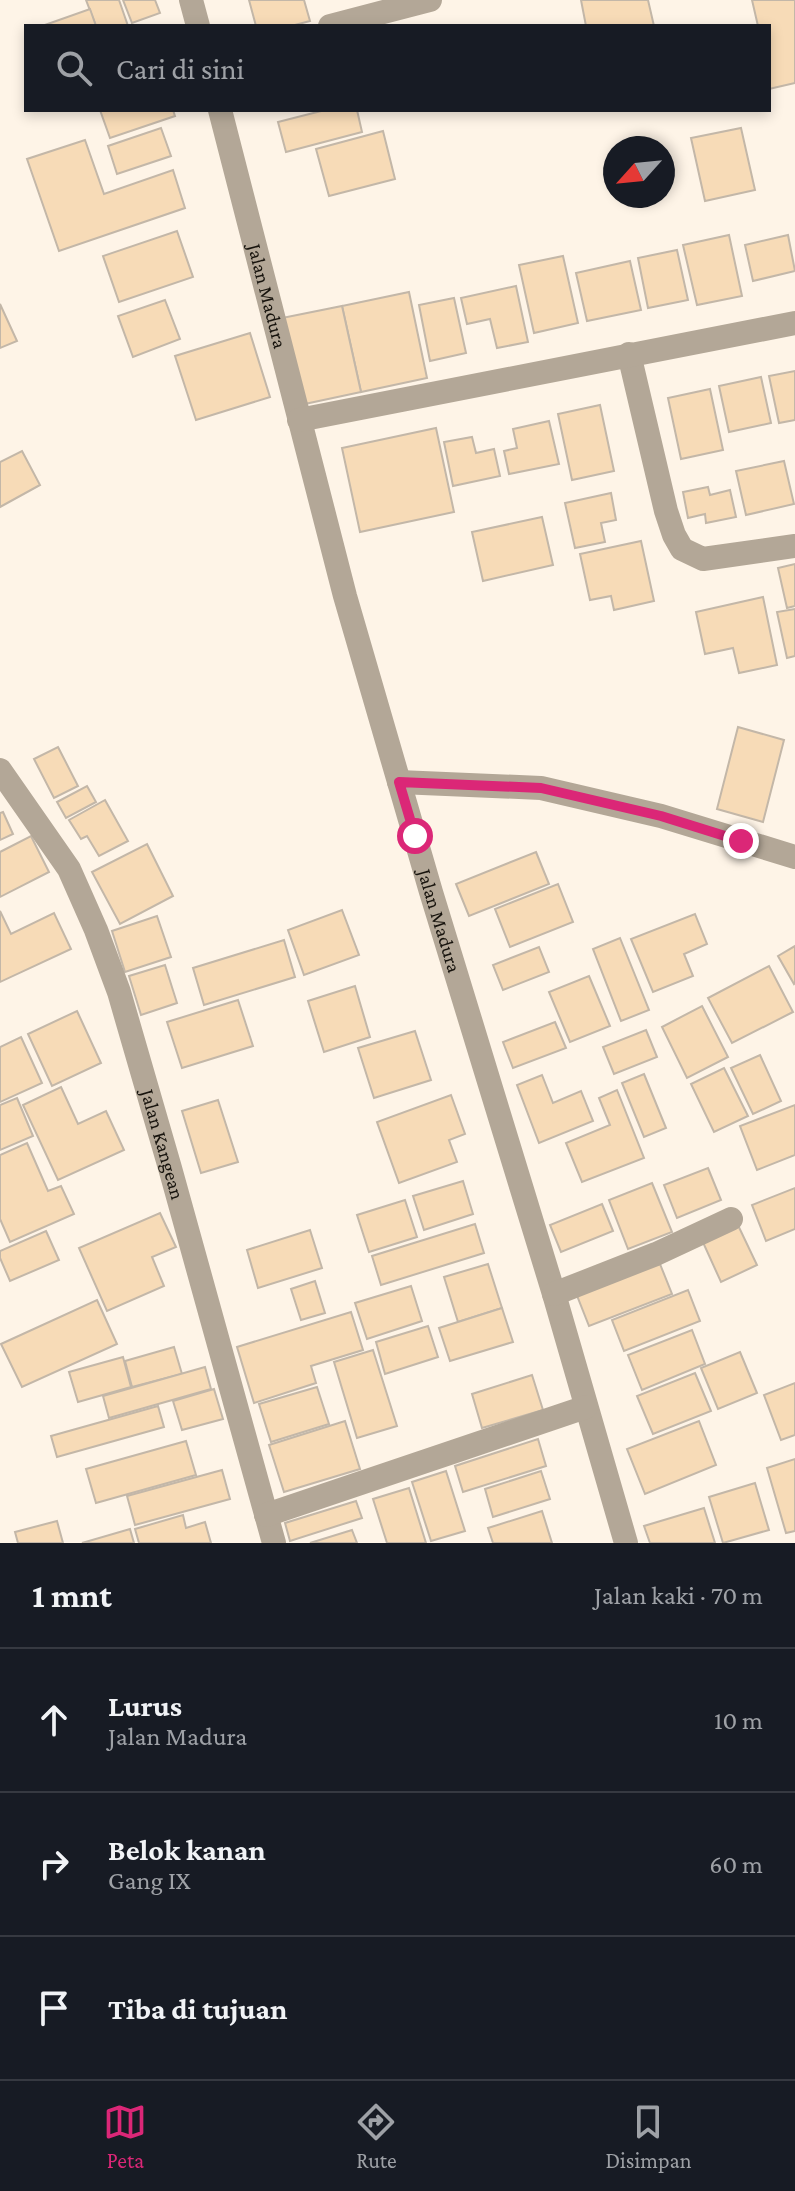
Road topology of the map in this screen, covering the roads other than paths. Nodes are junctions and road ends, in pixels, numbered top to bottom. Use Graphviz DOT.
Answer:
graph roads {
  1 [pos="191,0"];
  2 [pos="430,0"];
  3 [pos="197,24"];
  4 [pos="338,24"];
  5 [pos="221,112"];
  6 [pos="795,323"];
  7 [pos="629,354"];
  8 [pos="299,420"];
  9 [pos="795,546"];
  10 [pos="0,770"];
  11 [pos="399,782"];
  12 [pos="795,857"];
  13 [pos="731,1219"];
  14 [pos="554,1294"];
  15 [pos="586,1407"];
  16 [pos="266,1515"];
  17 [pos="274,1543"];
  18 [pos="626,1543"];
  1 -- 3 [label="street"];
  2 -- 4 [label="street"];
  5 -- 8 [label="street, Jalan Madura"];
  6 -- 7 [label="street"];
  7 -- 8 [label="street"];
  7 -- 9 [label="street"];
  8 -- 11 [label="street, Jalan Madura"];
  10 -- 16 [label="street, Jalan Kangean"];
  11 -- 12 [label="street"];
  11 -- 14 [label="street, Jalan Madura"];
  13 -- 14 [label="street"];
  14 -- 15 [label="street, Jalan Madura"];
  15 -- 16 [label="street"];
  15 -- 18 [label="street, Jalan Madura"];
  16 -- 17 [label="street, Jalan Kangean"];
}
